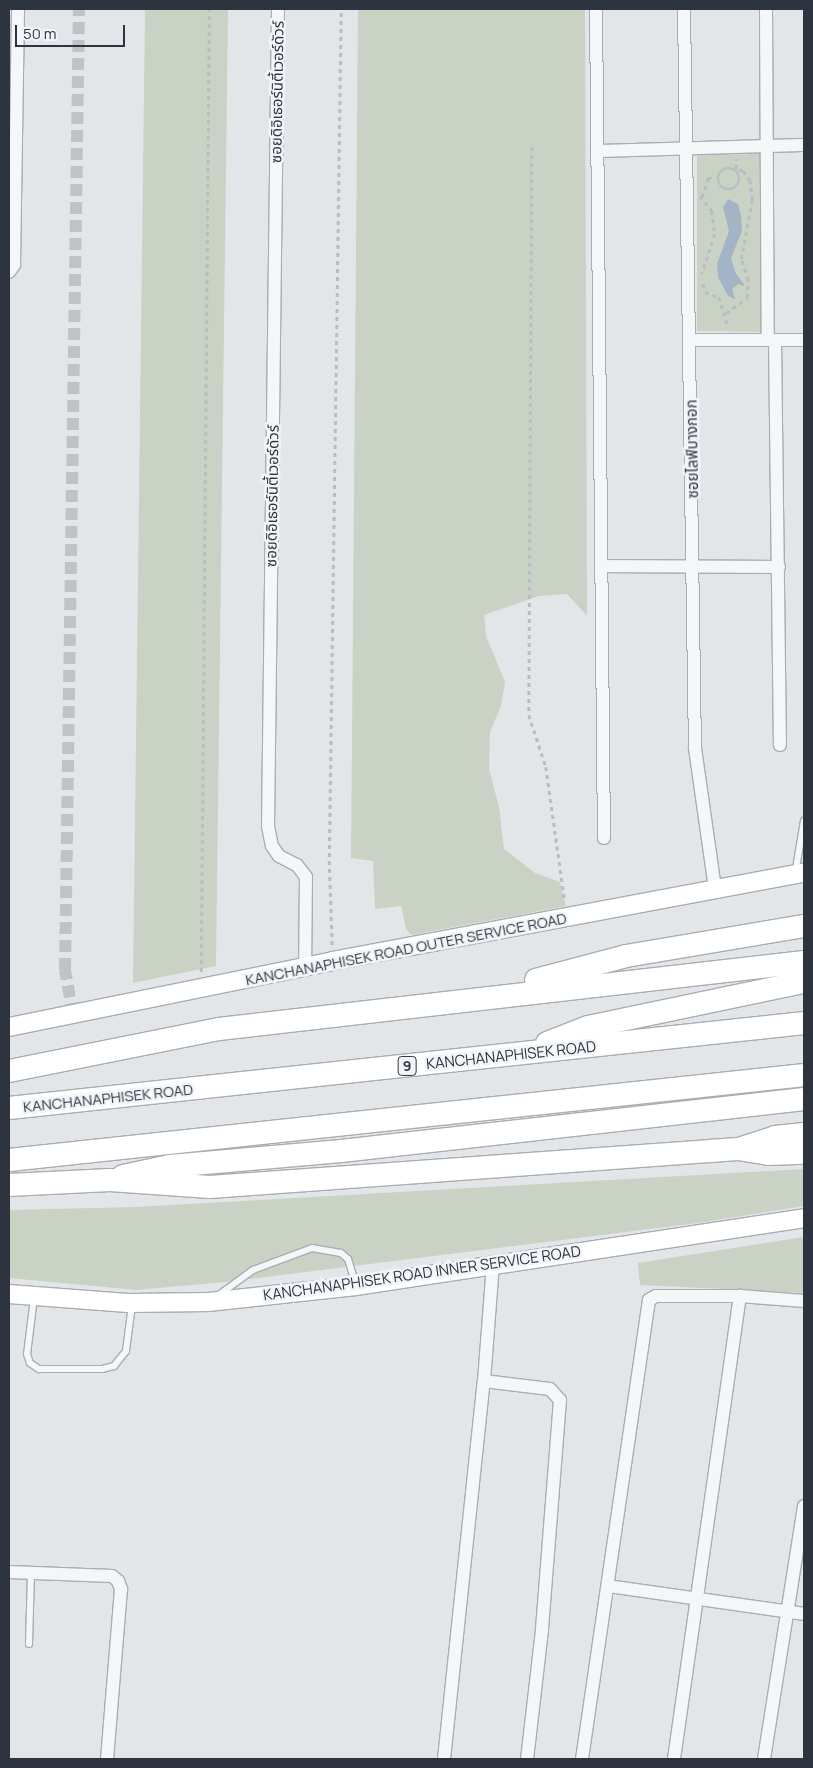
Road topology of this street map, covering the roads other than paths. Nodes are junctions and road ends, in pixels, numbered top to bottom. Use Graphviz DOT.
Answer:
graph roads {
  1 [pos="18,9"];
  2 [pos="278,9"];
  3 [pos="596,9"];
  4 [pos="684,9"];
  5 [pos="766,9"];
  6 [pos="804,145"];
  7 [pos="768,146"];
  8 [pos="686,148"];
  9 [pos="598,151"];
  10 [pos="9,272"];
  11 [pos="690,340"];
  12 [pos="772,340"];
  13 [pos="804,340"];
  14 [pos="601,566"];
  15 [pos="779,567"];
  16 [pos="694,568"];
  17 [pos="780,745"];
  18 [pos="804,821"];
  19 [pos="604,838"];
  20 [pos="799,874"];
  21 [pos="715,888"];
  22 [pos="804,926"];
  23 [pos="804,962"];
  24 [pos="305,968"];
  25 [pos="804,982"];
  26 [pos="470,998"];
  27 [pos="804,1022"];
  28 [pos="9,1027"];
  29 [pos="520,1053"];
  30 [pos="9,1071"];
  31 [pos="804,1075"];
  32 [pos="804,1099"];
  33 [pos="9,1108"];
  34 [pos="804,1134"];
  35 [pos="738,1149"];
  36 [pos="804,1153"];
  37 [pos="9,1160"];
  38 [pos="110,1180"];
  39 [pos="9,1185"];
  40 [pos="804,1218"];
  41 [pos="493,1265"];
  42 [pos="356,1286"];
  43 [pos="9,1294"];
  44 [pos="740,1296"];
  45 [pos="34,1297"];
  46 [pos="804,1301"];
  47 [pos="208,1302"];
  48 [pos="132,1303"];
  49 [pos="484,1381"];
  50 [pos="804,1506"];
  51 [pos="9,1572"];
  52 [pos="31,1573"];
  53 [pos="608,1586"];
  54 [pos="696,1599"];
  55 [pos="788,1612"];
  56 [pos="804,1614"];
  57 [pos="29,1644"];
  58 [pos="108,1759"];
  59 [pos="444,1759"];
  60 [pos="526,1759"];
  61 [pos="582,1759"];
  62 [pos="674,1759"];
  63 [pos="764,1759"];
  1 -- 10 [label="street"];
  2 -- 24 [label="street, ซอยดิอิเธอร์นิตี้เวอร์ดัวร์"];
  3 -- 9 [label="street"];
  4 -- 8 [label="street, ซอยไลฟ์บางกอก"];
  5 -- 7 [label="street"];
  6 -- 7 [label="street"];
  7 -- 8 [label="street"];
  7 -- 12 [label="street"];
  8 -- 9 [label="street"];
  8 -- 11 [label="street, ซอยไลฟ์บางกอก"];
  9 -- 14 [label="street"];
  11 -- 12 [label="street"];
  11 -- 16 [label="street, ซอยไลฟ์บางกอก"];
  12 -- 13 [label="street"];
  12 -- 15 [label="street"];
  14 -- 16 [label="street"];
  14 -- 19 [label="street"];
  15 -- 16 [label="street"];
  15 -- 17 [label="street"];
  16 -- 21 [label="street, ซอยไลฟ์บางกอก"];
  18 -- 20 [label="lane"];
  20 -- 21 [label="main road, KANCHANAPHISEK ROAD OUTER SERVICE ROAD"];
  21 -- 24 [label="main road, KANCHANAPHISEK ROAD OUTER SERVICE ROAD"];
  22 -- 26 [label="highway"];
  23 -- 26 [label="highway"];
  24 -- 28 [label="main road, KANCHANAPHISEK ROAD OUTER SERVICE ROAD"];
  25 -- 29 [label="highway"];
  26 -- 30 [label="highway"];
  27 -- 29 [label="highway, KANCHANAPHISEK ROAD / 9"];
  29 -- 33 [label="highway, KANCHANAPHISEK ROAD / 9"];
  31 -- 37 [label="highway"];
  32 -- 38 [label="highway"];
  34 -- 35 [label="highway"];
  35 -- 36 [label="highway"];
  35 -- 38 [label="highway"];
  38 -- 39 [label="highway"];
  40 -- 41 [label="main road, KANCHANAPHISEK ROAD INNER SERVICE ROAD"];
  41 -- 42 [label="main road, KANCHANAPHISEK ROAD INNER SERVICE ROAD"];
  41 -- 49 [label="street"];
  42 -- 47 [label="main road, KANCHANAPHISEK ROAD INNER SERVICE ROAD"];
  42 -- 47 [label="lane"];
  43 -- 45 [label="main road, KANCHANAPHISEK ROAD INNER SERVICE ROAD"];
  44 -- 46 [label="street"];
  44 -- 53 [label="street"];
  44 -- 54 [label="street"];
  45 -- 48 [label="main road, KANCHANAPHISEK ROAD INNER SERVICE ROAD"];
  45 -- 48 [label="lane"];
  47 -- 48 [label="main road, KANCHANAPHISEK ROAD INNER SERVICE ROAD"];
  49 -- 59 [label="street"];
  49 -- 60 [label="street"];
  50 -- 55 [label="street"];
  51 -- 52 [label="street"];
  52 -- 57 [label="lane"];
  52 -- 58 [label="street"];
  53 -- 54 [label="street"];
  53 -- 61 [label="street"];
  54 -- 55 [label="street"];
  54 -- 62 [label="street"];
  55 -- 56 [label="street"];
  55 -- 63 [label="street"];
}
